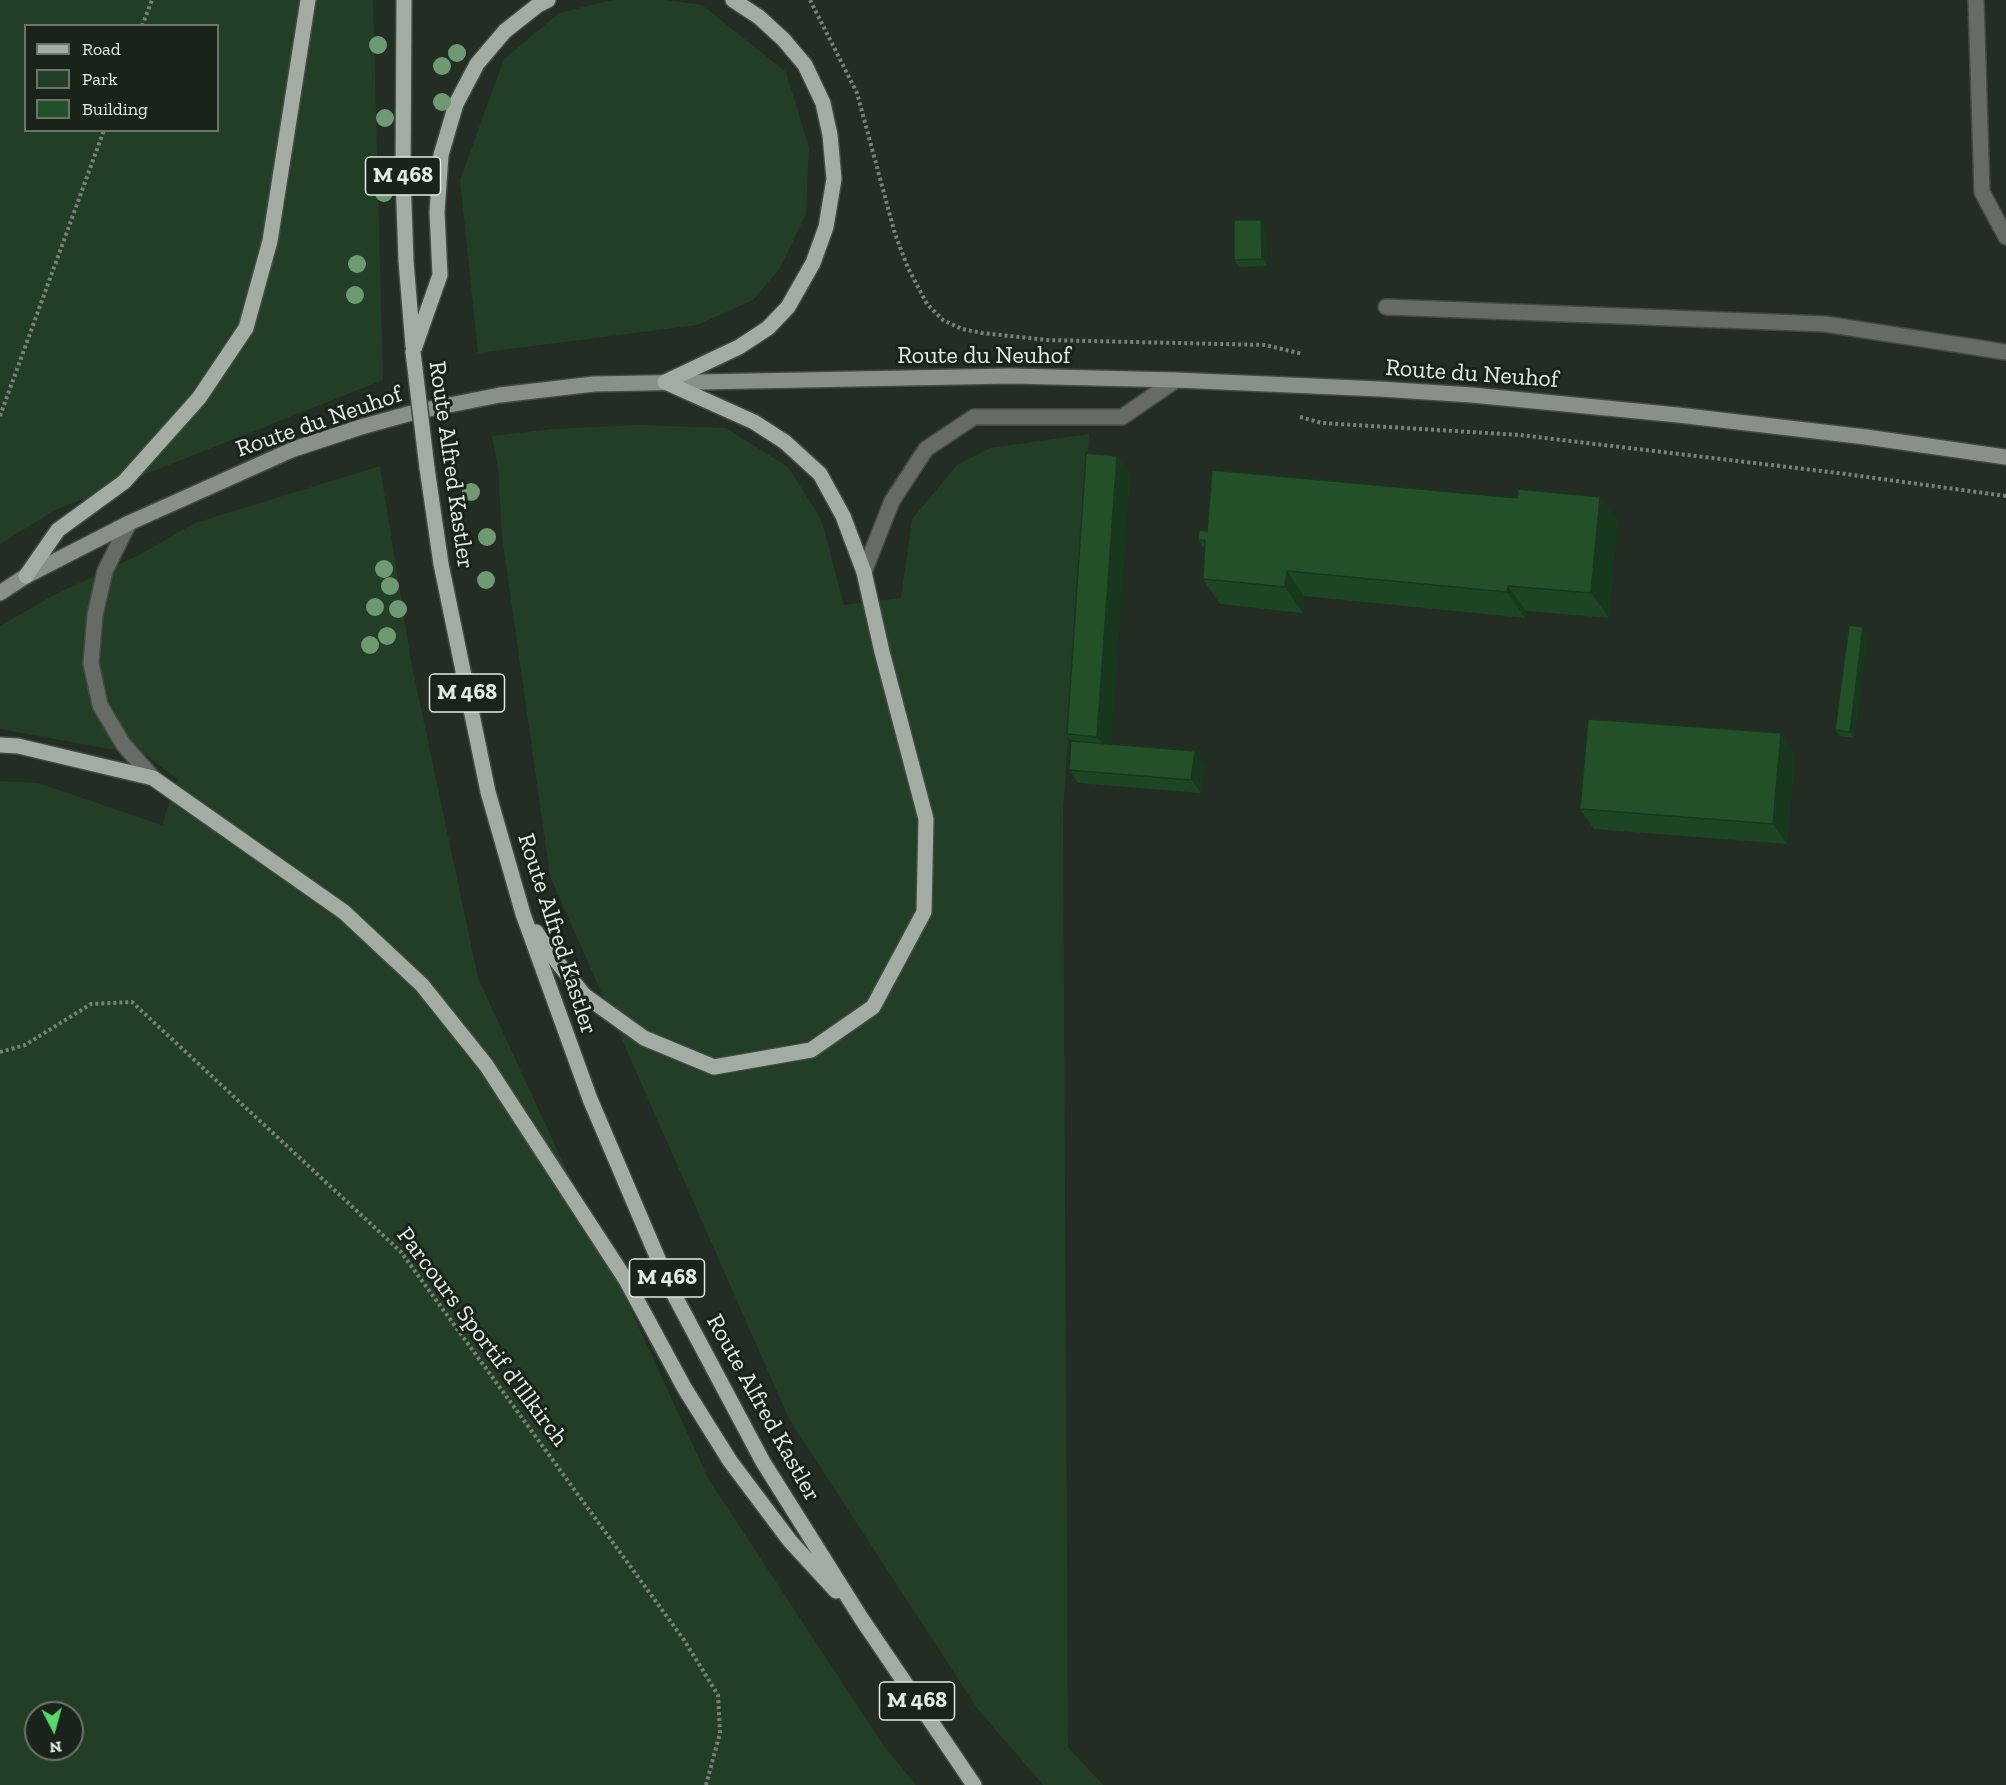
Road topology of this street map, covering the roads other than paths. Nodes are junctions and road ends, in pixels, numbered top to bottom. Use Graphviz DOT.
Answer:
graph roads {
  1 [pos="308,0"];
  2 [pos="404,0"];
  3 [pos="548,0"];
  4 [pos="733,0"];
  5 [pos="1976,0"];
  6 [pos="2006,237"];
  7 [pos="1386,307"];
  8 [pos="413,352"];
  9 [pos="2006,352"];
  10 [pos="1176,380"];
  11 [pos="665,382"];
  12 [pos="2006,458"];
  13 [pos="129,523"];
  14 [pos="864,572"];
  15 [pos="26,576"];
  16 [pos="0,593"];
  17 [pos="0,745"];
  18 [pos="153,778"];
  19 [pos="523,914"];
  20 [pos="861,1618"];
  21 [pos="974,1785"];
  1 -- 15 [label="main road"];
  2 -- 8 [label="main road, Route Alfred Kastler / M 468"];
  3 -- 8 [label="main road"];
  4 -- 11 [label="main road"];
  5 -- 6 [label="lane"];
  7 -- 9 [label="lane"];
  8 -- 19 [label="main road, Route Alfred Kastler / M 468, bridge"];
  10 -- 11 [label="street, Route du Neuhof"];
  10 -- 12 [label="street, Route du Neuhof"];
  10 -- 14 [label="lane"];
  11 -- 13 [label="street, Route du Neuhof"];
  11 -- 14 [label="main road"];
  13 -- 15 [label="street, Route du Neuhof"];
  13 -- 18 [label="lane"];
  14 -- 19 [label="main road"];
  15 -- 16 [label="street, Route du Neuhof"];
  17 -- 18 [label="main road"];
  18 -- 20 [label="main road"];
  19 -- 20 [label="main road, Route Alfred Kastler / M 468"];
  20 -- 21 [label="main road, Route Alfred Kastler / M 468"];
}
